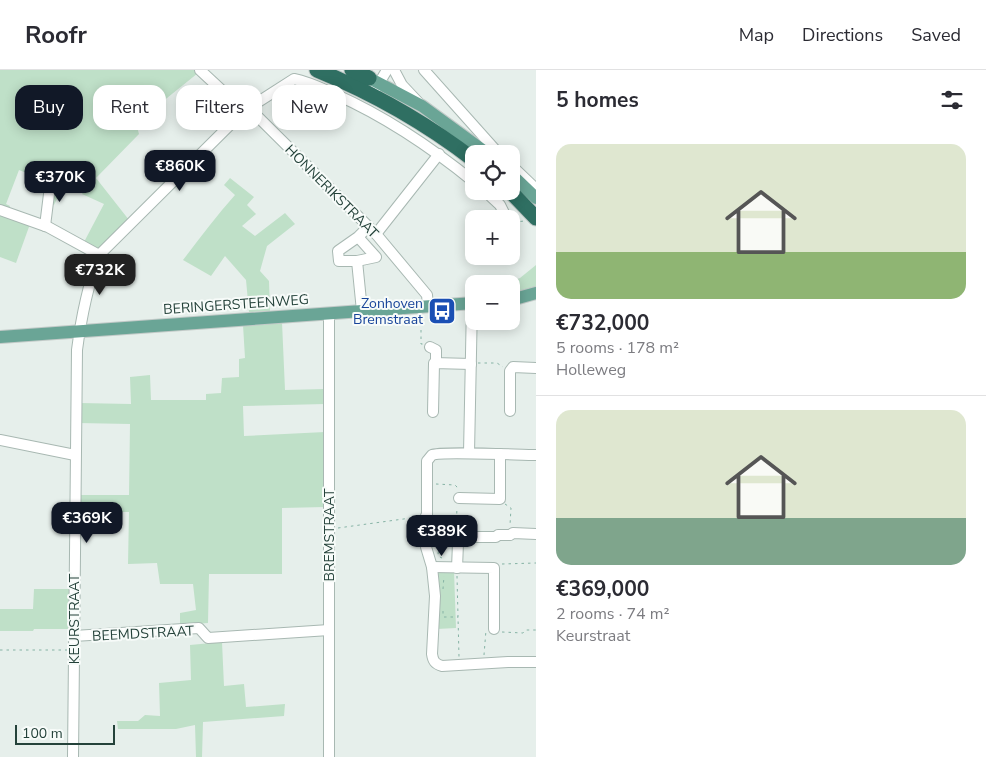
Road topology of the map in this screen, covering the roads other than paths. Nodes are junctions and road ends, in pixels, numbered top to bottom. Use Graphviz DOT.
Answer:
graph roads {
  1 [pos="200,70"];
  2 [pos="318,70"];
  3 [pos="352,70"];
  4 [pos="387,70"];
  5 [pos="394,70"];
  6 [pos="424,70"];
  7 [pos="371,83"];
  8 [pos="218,85"];
  9 [pos="262,100"];
  10 [pos="422,106"];
  11 [pos="262,124"];
  12 [pos="227,130"];
  13 [pos="476,145"];
  14 [pos="491,145"];
  15 [pos="465,153"];
  16 [pos="439,154"];
  17 [pos="520,174"];
  18 [pos="465,175"];
  19 [pos="51,178"];
  20 [pos="520,183"];
  21 [pos="536,189"];
  22 [pos="536,198"];
  23 [pos="495,200"];
  24 [pos="518,200"];
  25 [pos="0,210"];
  26 [pos="502,210"];
  27 [pos="534,219"];
  28 [pos="45,226"];
  29 [pos="372,230"];
  30 [pos="358,237"];
  31 [pos="99,255"];
  32 [pos="357,261"];
  33 [pos="536,293"];
  34 [pos="520,297"];
  35 [pos="536,299"];
  36 [pos="520,301"];
  37 [pos="465,304"];
  38 [pos="425,306"];
  39 [pos="362,311"];
  40 [pos="329,313"];
  41 [pos="79,330"];
  42 [pos="472,330"];
  43 [pos="0,337"];
  44 [pos="430,347"];
  45 [pos="436,363"];
  46 [pos="471,363"];
  47 [pos="536,368"];
  48 [pos="510,411"];
  49 [pos="433,412"];
  50 [pos="0,440"];
  51 [pos="469,454"];
  52 [pos="500,454"];
  53 [pos="536,455"];
  54 [pos="75,456"];
  55 [pos="458,499"];
  56 [pos="536,534"];
  57 [pos="455,565"];
  58 [pos="432,567"];
  59 [pos="494,629"];
  60 [pos="329,630"];
  61 [pos="74,636"];
  62 [pos="536,662"];
  63 [pos="72,757"];
  64 [pos="329,757"];
  1 -- 8 [label="street, HONNERIKSTRAAT"];
  2 -- 7 [label="highway"];
  3 -- 7 [label="highway"];
  4 -- 7 [label="street"];
  5 -- 10 [label="street"];
  6 -- 14 [label="street"];
  7 -- 10 [label="main road"];
  7 -- 15 [label="highway"];
  9 -- 16 [label="street"];
  10 -- 13 [label="main road"];
  11 -- 29 [label="street, HONNERIKSTRAAT"];
  12 -- 31 [label="street"];
  16 -- 18 [label="street"];
  16 -- 29 [label="street"];
  17 -- 21 [label="street"];
  19 -- 28 [label="street"];
  20 -- 22 [label="main road"];
  23 -- 26 [label="street"];
  24 -- 27 [label="highway"];
  25 -- 28 [label="street"];
  28 -- 31 [label="street"];
  29 -- 30 [label="street"];
  29 -- 38 [label="street, HONNERIKSTRAAT"];
  30 -- 32 [label="street"];
  30 -- 32 [label="street"];
  31 -- 41 [label="street, KEURSTRAAT"];
  32 -- 39 [label="street"];
  33 -- 34 [label="main road"];
  35 -- 36 [label="main road"];
  37 -- 38 [label="main road, BERINGERSTEENWEG"];
  38 -- 39 [label="main road, BERINGERSTEENWEG"];
  39 -- 40 [label="main road, BERINGERSTEENWEG"];
  40 -- 41 [label="main road, BERINGERSTEENWEG"];
  40 -- 60 [label="street, BREMSTRAAT"];
  41 -- 43 [label="main road, BERINGERSTEENWEG"];
  41 -- 54 [label="street, KEURSTRAAT"];
  42 -- 46 [label="street"];
  44 -- 45 [label="street"];
  45 -- 46 [label="street"];
  45 -- 49 [label="street"];
  46 -- 51 [label="street"];
  47 -- 48 [label="street"];
  50 -- 54 [label="street"];
  51 -- 52 [label="street"];
  51 -- 58 [label="street"];
  52 -- 53 [label="street"];
  52 -- 55 [label="street"];
  54 -- 61 [label="street, KEURSTRAAT"];
  56 -- 57 [label="street"];
  57 -- 58 [label="street"];
  57 -- 59 [label="street"];
  58 -- 62 [label="street"];
  60 -- 61 [label="street, BEEMDSTRAAT"];
  60 -- 64 [label="street, BREMSTRAAT"];
  61 -- 63 [label="street, KEURSTRAAT"];
}
